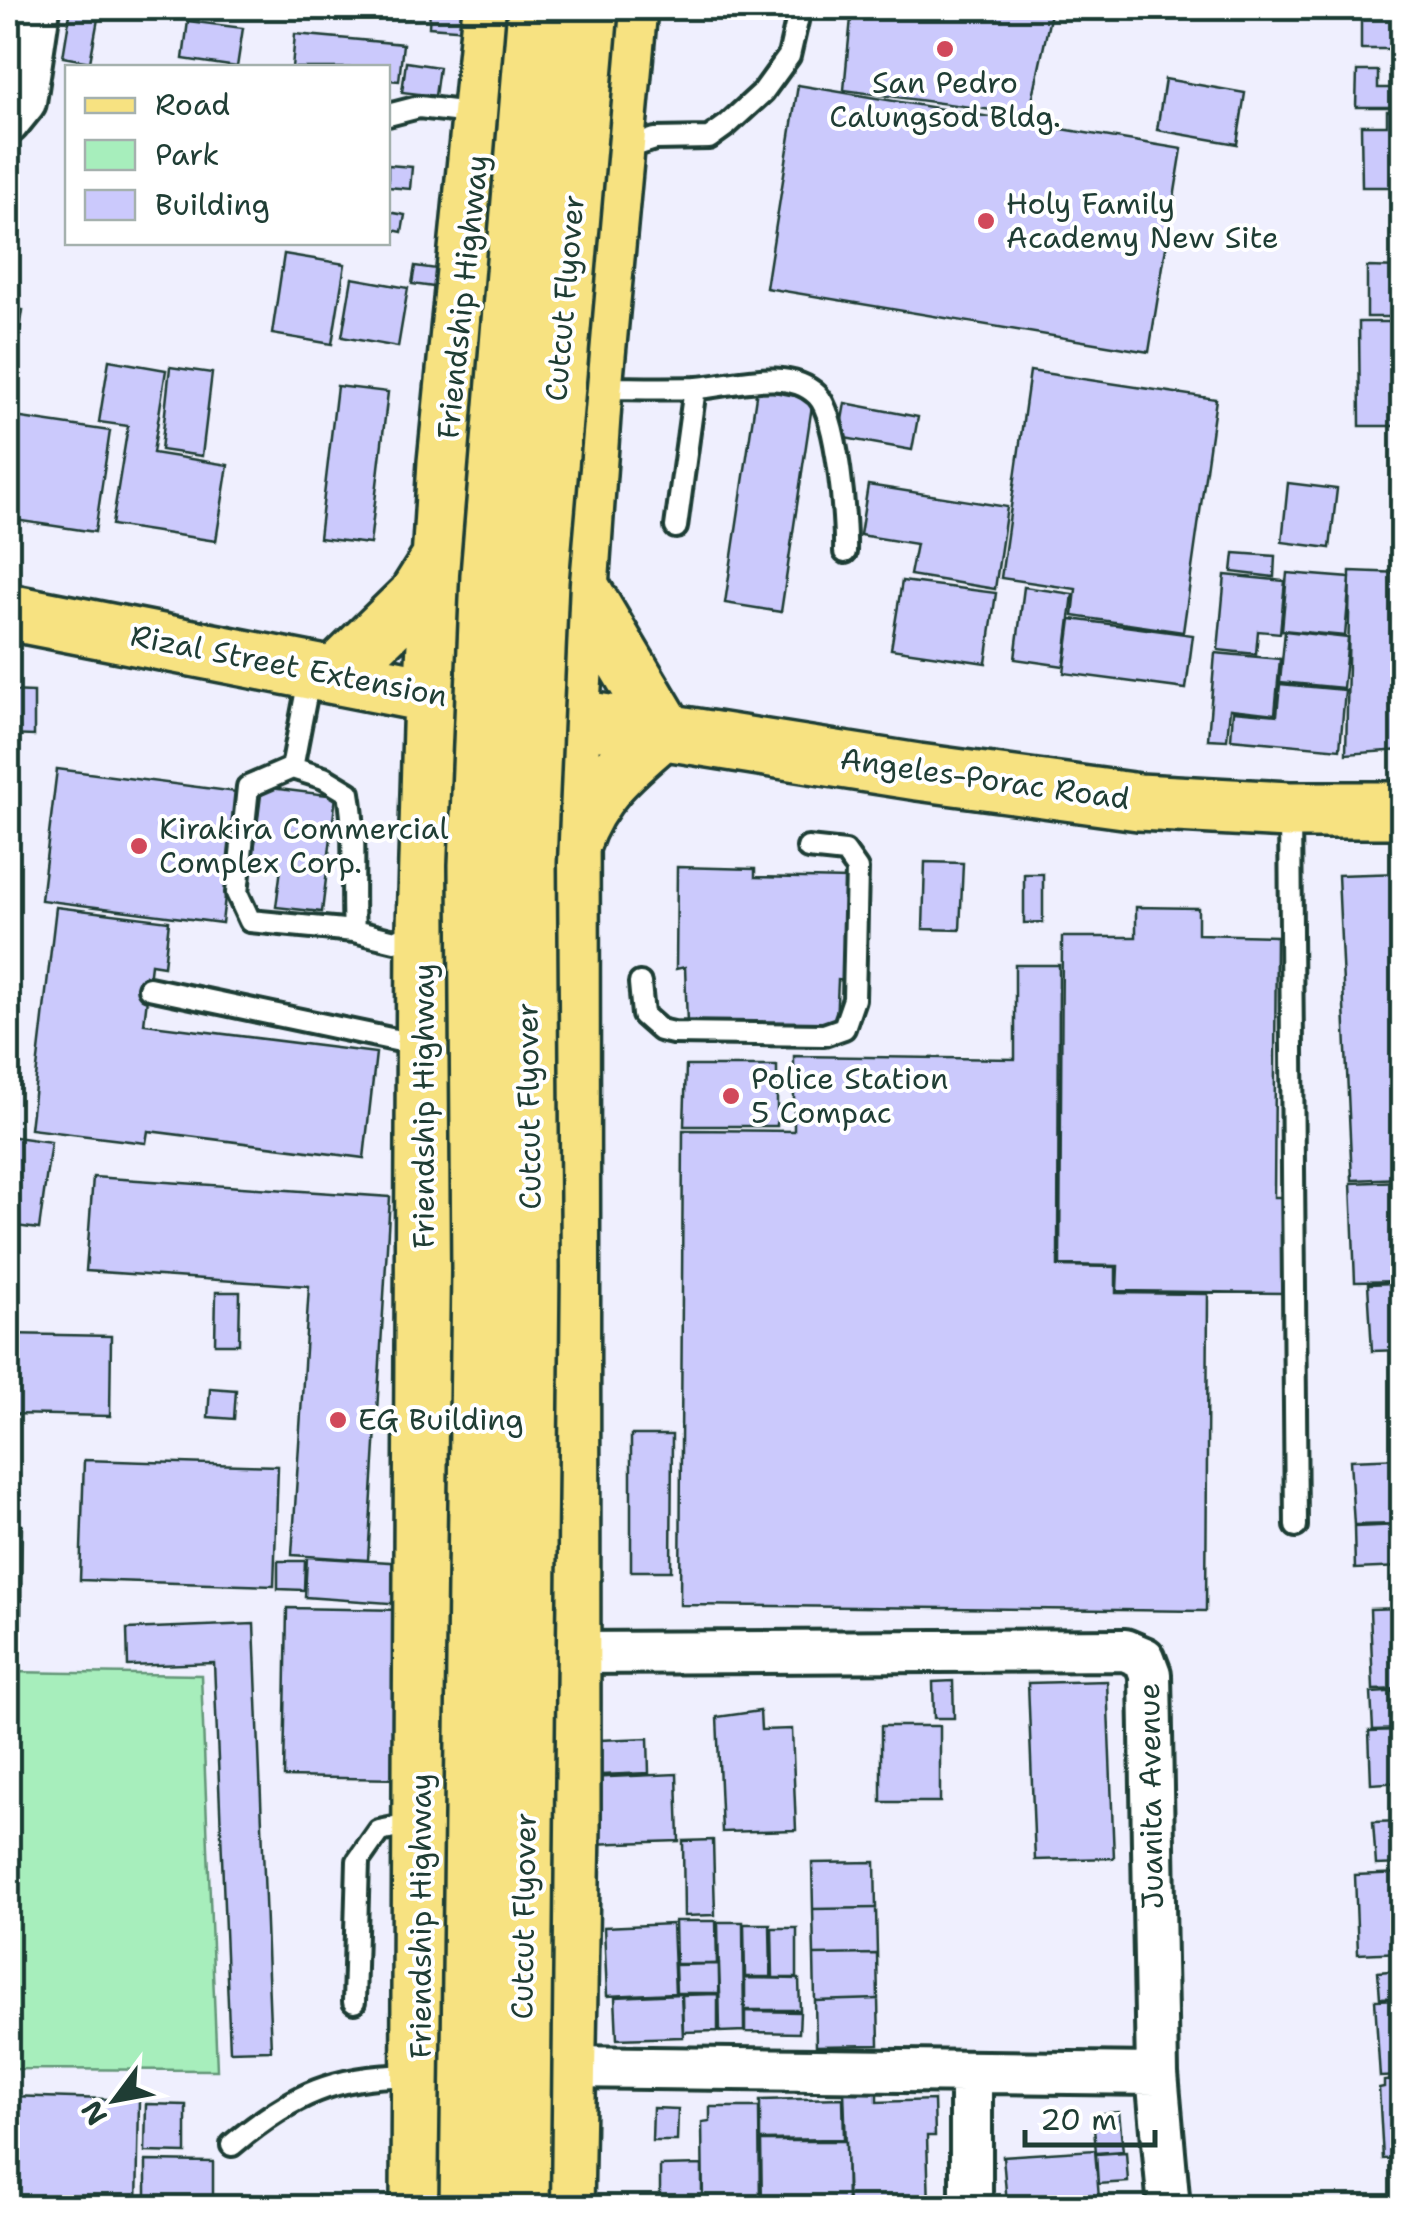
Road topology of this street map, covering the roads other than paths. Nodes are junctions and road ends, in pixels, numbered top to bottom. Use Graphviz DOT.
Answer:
graph roads {
  1 [pos="39,8"];
  2 [pos="491,8"];
  3 [pos="536,8"];
  4 [pos="590,8"];
  5 [pos="630,8"];
  6 [pos="800,8"];
  7 [pos="390,114"];
  8 [pos="481,114"];
  9 [pos="8,123"];
  10 [pos="617,152"];
  11 [pos="594,388"];
  12 [pos="695,388"];
  13 [pos="676,528"];
  14 [pos="846,552"];
  15 [pos="441,557"];
  16 [pos="578,584"];
  17 [pos="8,612"];
  18 [pos="323,672"];
  19 [pos="432,695"];
  20 [pos="571,716"];
  21 [pos="665,728"];
  22 [pos="292,768"];
  23 [pos="1290,810"];
  24 [pos="1402,810"];
  25 [pos="570,848"];
  26 [pos="808,848"];
  27 [pos="426,928"];
  28 [pos="354,931"];
  29 [pos="640,982"];
  30 [pos="150,988"];
  31 [pos="426,1061"];
  32 [pos="568,1076"];
  33 [pos="1296,1526"];
  34 [pos="572,1672"];
  35 [pos="422,1694"];
  36 [pos="422,1822"];
  37 [pos="354,2002"];
  38 [pos="567,2066"];
  39 [pos="971,2072"];
  40 [pos="1156,2074"];
  41 [pos="420,2076"];
  42 [pos="232,2145"];
  43 [pos="420,2208"];
  44 [pos="468,2208"];
  45 [pos="521,2208"];
  46 [pos="565,2208"];
  47 [pos="971,2208"];
  48 [pos="1168,2208"];
  1 -- 9 [label="street"];
  2 -- 8 [label="main road, Friendship Highway"];
  3 -- 44 [label="main road, Cutcut Flyover, bridge"];
  4 -- 45 [label="main road, Cutcut Flyover, bridge"];
  5 -- 10 [label="main road"];
  6 -- 10 [label="lane"];
  7 -- 8 [label="lane"];
  8 -- 15 [label="main road, Friendship Highway"];
  10 -- 11 [label="main road"];
  11 -- 12 [label="lane"];
  11 -- 16 [label="main road"];
  12 -- 13 [label="lane"];
  12 -- 14 [label="lane"];
  15 -- 18 [label="main road"];
  15 -- 19 [label="main road, Friendship Highway"];
  16 -- 20 [label="main road"];
  16 -- 21 [label="main road"];
  17 -- 18 [label="main road, Rizal Street Extension"];
  18 -- 19 [label="main road, Rizal Street Extension"];
  18 -- 22 [label="lane"];
  19 -- 20 [label="main road, Rizal Street Extension"];
  19 -- 27 [label="main road, Friendship Highway"];
  20 -- 21 [label="main road, Angeles-Porac Road"];
  20 -- 25 [label="main road"];
  21 -- 23 [label="main road, Angeles-Porac Road"];
  21 -- 25 [label="main road"];
  22 -- 28 [label="lane"];
  22 -- 28 [label="lane"];
  23 -- 24 [label="main road, Angeles-Porac Road"];
  23 -- 33 [label="lane"];
  25 -- 32 [label="main road"];
  26 -- 29 [label="lane"];
  27 -- 28 [label="lane"];
  27 -- 31 [label="main road, Friendship Highway"];
  30 -- 31 [label="lane"];
  31 -- 32 [label="main road"];
  31 -- 35 [label="main road, Friendship Highway"];
  32 -- 34 [label="main road"];
  34 -- 35 [label="main road"];
  34 -- 38 [label="main road"];
  34 -- 40 [label="street, Juanita Avenue"];
  35 -- 36 [label="main road, Friendship Highway"];
  36 -- 37 [label="lane"];
  36 -- 41 [label="main road, Friendship Highway"];
  38 -- 39 [label="street"];
  38 -- 46 [label="main road"];
  39 -- 40 [label="street"];
  39 -- 47 [label="street"];
  40 -- 48 [label="street, Juanita Avenue"];
  41 -- 42 [label="lane"];
  41 -- 43 [label="main road, Friendship Highway"];
}
